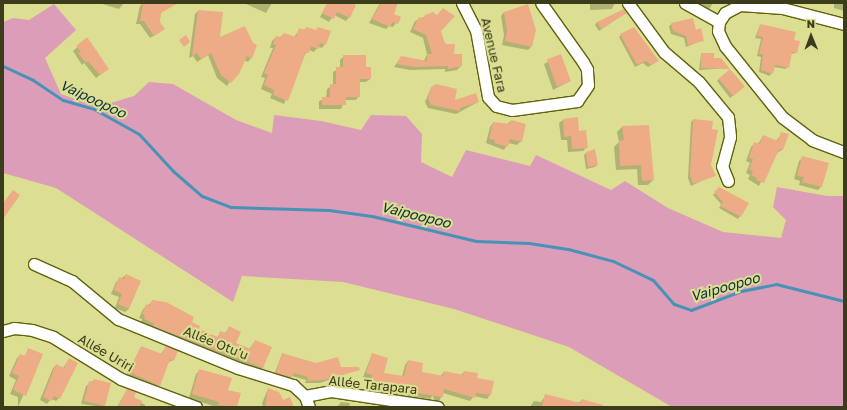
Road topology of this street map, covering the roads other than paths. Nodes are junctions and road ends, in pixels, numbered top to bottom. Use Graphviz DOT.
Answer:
graph roads {
  1 [pos="462,3"];
  2 [pos="541,3"];
  3 [pos="628,3"];
  4 [pos="685,3"];
  5 [pos="719,22"];
  6 [pos="844,24"];
  7 [pos="844,152"];
  8 [pos="728,181"];
  9 [pos="34,264"];
  10 [pos="3,331"];
  11 [pos="305,396"];
  12 [pos="196,407"];
  13 [pos="309,407"];
  14 [pos="438,407"];
  1 -- 2 [label="street, Avenue Fara"];
  3 -- 8 [label="street"];
  4 -- 5 [label="street"];
  5 -- 6 [label="street"];
  5 -- 7 [label="street"];
  9 -- 11 [label="street, Allée Otu'u"];
  10 -- 12 [label="street, Allée Uriri"];
  11 -- 13 [label="street"];
  11 -- 14 [label="street, Allée Tarapara"];
}
